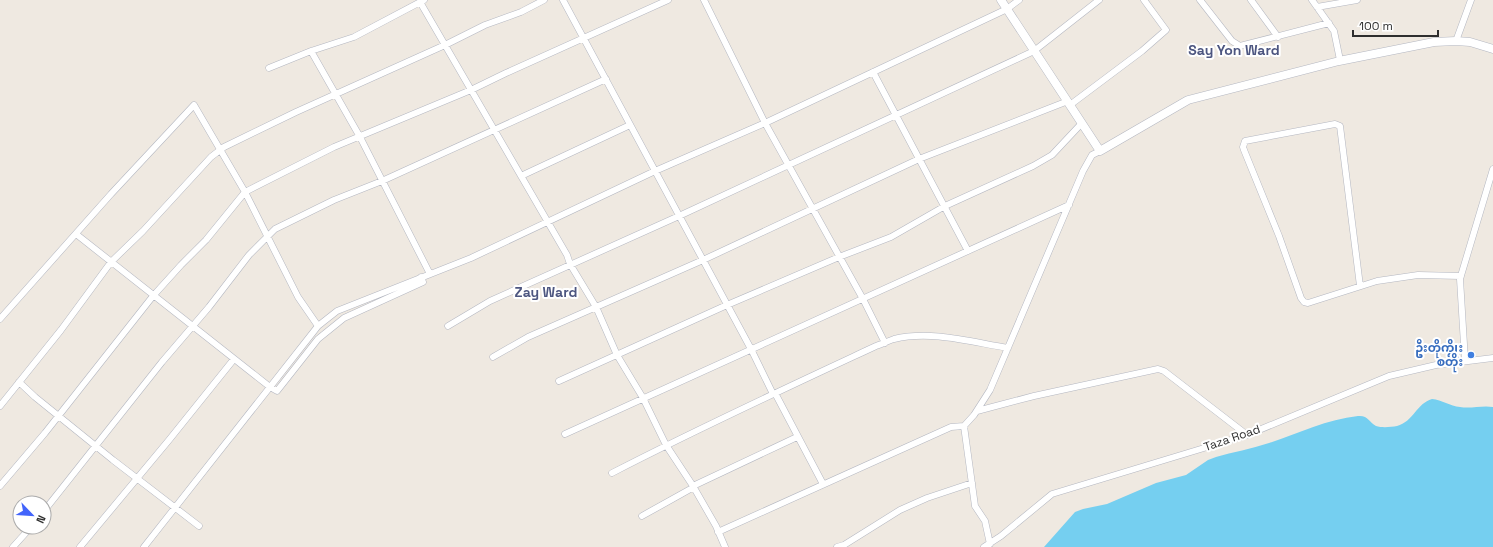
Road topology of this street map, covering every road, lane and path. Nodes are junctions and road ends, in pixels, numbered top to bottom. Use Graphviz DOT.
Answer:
graph roads {
  1 [pos="544,0"];
  2 [pos="563,0"];
  3 [pos="668,0"];
  4 [pos="704,0"];
  5 [pos="1001,0"];
  6 [pos="1019,0"];
  7 [pos="1099,0"];
  8 [pos="1144,0"];
  9 [pos="1200,0"];
  10 [pos="1251,0"];
  11 [pos="1312,0"];
  12 [pos="1356,0"];
  13 [pos="1471,0"];
  14 [pos="422,1"];
  15 [pos="1317,7"];
  16 [pos="1007,9"];
  17 [pos="1329,23"];
  18 [pos="1278,36"];
  19 [pos="584,38"];
  20 [pos="1456,41"];
  21 [pos="445,45"];
  22 [pos="1493,49"];
  23 [pos="312,50"];
  24 [pos="1034,51"];
  25 [pos="1340,60"];
  26 [pos="269,68"];
  27 [pos="873,72"];
  28 [pos="606,79"];
  29 [pos="471,90"];
  30 [pos="336,94"];
  31 [pos="1069,103"];
  32 [pos="896,115"];
  33 [pos="1082,122"];
  34 [pos="765,123"];
  35 [pos="630,125"];
  36 [pos="494,130"];
  37 [pos="360,137"];
  38 [pos="221,149"];
  39 [pos="1100,151"];
  40 [pos="919,158"];
  41 [pos="789,165"];
  42 [pos="1493,169"];
  43 [pos="655,171"];
  44 [pos="521,176"];
  45 [pos="382,181"];
  46 [pos="1491,182"];
  47 [pos="245,192"];
  48 [pos="1069,205"];
  49 [pos="945,206"];
  50 [pos="813,209"];
  51 [pos="679,216"];
  52 [pos="547,222"];
  53 [pos="76,234"];
  54 [pos="267,237"];
  55 [pos="968,251"];
  56 [pos="839,257"];
  57 [pos="703,260"];
  58 [pos="111,262"];
  59 [pos="570,264"];
  60 [pos="430,274"];
  61 [pos="1461,276"];
  62 [pos="421,277"];
  63 [pos="1360,286"];
  64 [pos="153,296"];
  65 [pos="863,299"];
  66 [pos="728,305"];
  67 [pos="596,307"];
  68 [pos="0,319"];
  69 [pos="318,326"];
  70 [pos="448,326"];
  71 [pos="193,327"];
  72 [pos="885,342"];
  73 [pos="1008,348"];
  74 [pos="751,349"];
  75 [pos="617,355"];
  76 [pos="493,357"];
  77 [pos="1493,358"];
  78 [pos="234,359"];
  79 [pos="1465,362"];
  80 [pos="559,381"];
  81 [pos="19,382"];
  82 [pos="270,387"];
  83 [pos="773,394"];
  84 [pos="644,398"];
  85 [pos="0,406"];
  86 [pos="977,411"];
  87 [pos="59,417"];
  88 [pos="964,426"];
  89 [pos="565,434"];
  90 [pos="1247,435"];
  91 [pos="797,436"];
  92 [pos="666,445"];
  93 [pos="96,446"];
  94 [pos="612,473"];
  95 [pos="137,478"];
  96 [pos="972,483"];
  97 [pos="823,484"];
  98 [pos="0,486"];
  99 [pos="694,487"];
  100 [pos="52,501"];
  101 [pos="174,508"];
  102 [pos="642,516"];
  103 [pos="199,526"];
  104 [pos="718,532"];
  105 [pos="24,535"];
  106 [pos="990,544"];
  107 [pos="842,546"];
  108 [pos="13,547"];
  109 [pos="80,547"];
  110 [pos="144,547"];
  111 [pos="725,547"];
  112 [pos="984,547"];
  1 -- 21 [label="street"];
  2 -- 19 [label="street"];
  3 -- 19 [label="street"];
  4 -- 34 [label="street"];
  5 -- 16 [label="street"];
  6 -- 16 [label="street"];
  7 -- 24 [label="street"];
  8 -- 31 [label="street"];
  9 -- 18 [label="street"];
  10 -- 18 [label="street"];
  11 -- 15 [label="street"];
  12 -- 15 [label="street"];
  13 -- 20 [label="street"];
  14 -- 21 [label="street"];
  14 -- 23 [label="street"];
  15 -- 17 [label="street"];
  16 -- 24 [label="street"];
  16 -- 27 [label="street"];
  17 -- 18 [label="street"];
  17 -- 25 [label="street"];
  19 -- 28 [label="street"];
  19 -- 29 [label="street"];
  20 -- 22 [label="street"];
  20 -- 25 [label="street"];
  21 -- 29 [label="street"];
  21 -- 30 [label="street"];
  23 -- 26 [label="street"];
  23 -- 30 [label="street"];
  24 -- 31 [label="street"];
  24 -- 32 [label="street"];
  25 -- 39 [label="street"];
  27 -- 32 [label="street"];
  27 -- 34 [label="street"];
  28 -- 35 [label="street"];
  28 -- 36 [label="street"];
  29 -- 36 [label="street"];
  29 -- 37 [label="street"];
  30 -- 37 [label="street"];
  30 -- 38 [label="street"];
  31 -- 33 [label="street"];
  31 -- 40 [label="street"];
  32 -- 40 [label="street"];
  32 -- 41 [label="street"];
  33 -- 39 [label="street"];
  33 -- 49 [label="street"];
  34 -- 41 [label="street"];
  34 -- 43 [label="street"];
  35 -- 43 [label="street"];
  35 -- 44 [label="street"];
  36 -- 44 [label="street"];
  36 -- 45 [label="street"];
  37 -- 45 [label="street"];
  37 -- 47 [label="street"];
  38 -- 47 [label="street"];
  38 -- 53 [label="street"];
  38 -- 58 [label="street"];
  39 -- 48 [label="street"];
  40 -- 49 [label="street"];
  40 -- 50 [label="street"];
  41 -- 50 [label="street"];
  41 -- 51 [label="street"];
  42 -- 46 [label="street"];
  43 -- 51 [label="street"];
  43 -- 52 [label="street"];
  44 -- 52 [label="street"];
  45 -- 54 [label="street"];
  45 -- 60 [label="street"];
  46 -- 61 [label="street"];
  47 -- 54 [label="street"];
  47 -- 64 [label="street"];
  48 -- 55 [label="street"];
  48 -- 73 [label="street"];
  49 -- 55 [label="street"];
  49 -- 56 [label="street"];
  50 -- 56 [label="street"];
  50 -- 57 [label="street"];
  51 -- 57 [label="street"];
  51 -- 59 [label="street"];
  52 -- 59 [label="street"];
  52 -- 60 [label="street"];
  53 -- 58 [label="street"];
  53 -- 68 [label="street"];
  54 -- 69 [label="street"];
  54 -- 71 [label="street"];
  55 -- 65 [label="street"];
  56 -- 65 [label="street"];
  56 -- 66 [label="street"];
  57 -- 66 [label="street"];
  57 -- 67 [label="street"];
  58 -- 64 [label="street"];
  58 -- 81 [label="street"];
  59 -- 67 [label="street"];
  59 -- 70 [label="street"];
  60 -- 62 [label="street"];
  61 -- 63 [label="street"];
  61 -- 79 [label="street"];
  62 -- 69 [label="street"];
  62 -- 82 [label="street"];
  63 -- 63 [label="street"];
  64 -- 71 [label="street"];
  64 -- 87 [label="street"];
  65 -- 72 [label="street"];
  65 -- 74 [label="street"];
  66 -- 74 [label="street"];
  66 -- 75 [label="street"];
  67 -- 75 [label="street"];
  67 -- 76 [label="street"];
  69 -- 82 [label="street"];
  71 -- 78 [label="street"];
  71 -- 93 [label="street"];
  72 -- 73 [label="street"];
  72 -- 83 [label="street"];
  73 -- 86 [label="street"];
  74 -- 83 [label="street"];
  74 -- 84 [label="street"];
  75 -- 80 [label="street"];
  75 -- 84 [label="street"];
  77 -- 79 [label="street, Taza Road"];
  78 -- 82 [label="street"];
  78 -- 95 [label="street"];
  79 -- 90 [label="street, Taza Road"];
  81 -- 85 [label="street"];
  81 -- 87 [label="street"];
  82 -- 101 [label="street"];
  83 -- 91 [label="street"];
  83 -- 92 [label="street"];
  84 -- 89 [label="street"];
  84 -- 92 [label="street"];
  86 -- 88 [label="street"];
  86 -- 90 [label="street"];
  87 -- 93 [label="street"];
  87 -- 98 [label="street"];
  88 -- 96 [label="street"];
  88 -- 97 [label="street"];
  90 -- 106 [label="street, Taza Road"];
  91 -- 97 [label="street"];
  91 -- 99 [label="street"];
  92 -- 94 [label="street"];
  92 -- 99 [label="street"];
  93 -- 95 [label="street"];
  93 -- 100 [label="street"];
  95 -- 101 [label="street"];
  95 -- 109 [label="street"];
  96 -- 106 [label="street"];
  96 -- 107 [label="street"];
  97 -- 104 [label="street"];
  99 -- 102 [label="street"];
  99 -- 104 [label="street"];
  101 -- 103 [label="street"];
  101 -- 110 [label="street"];
  104 -- 111 [label="street"];
  105 -- 108 [label="street"];
  106 -- 112 [label="street, Taza Road"];
}
